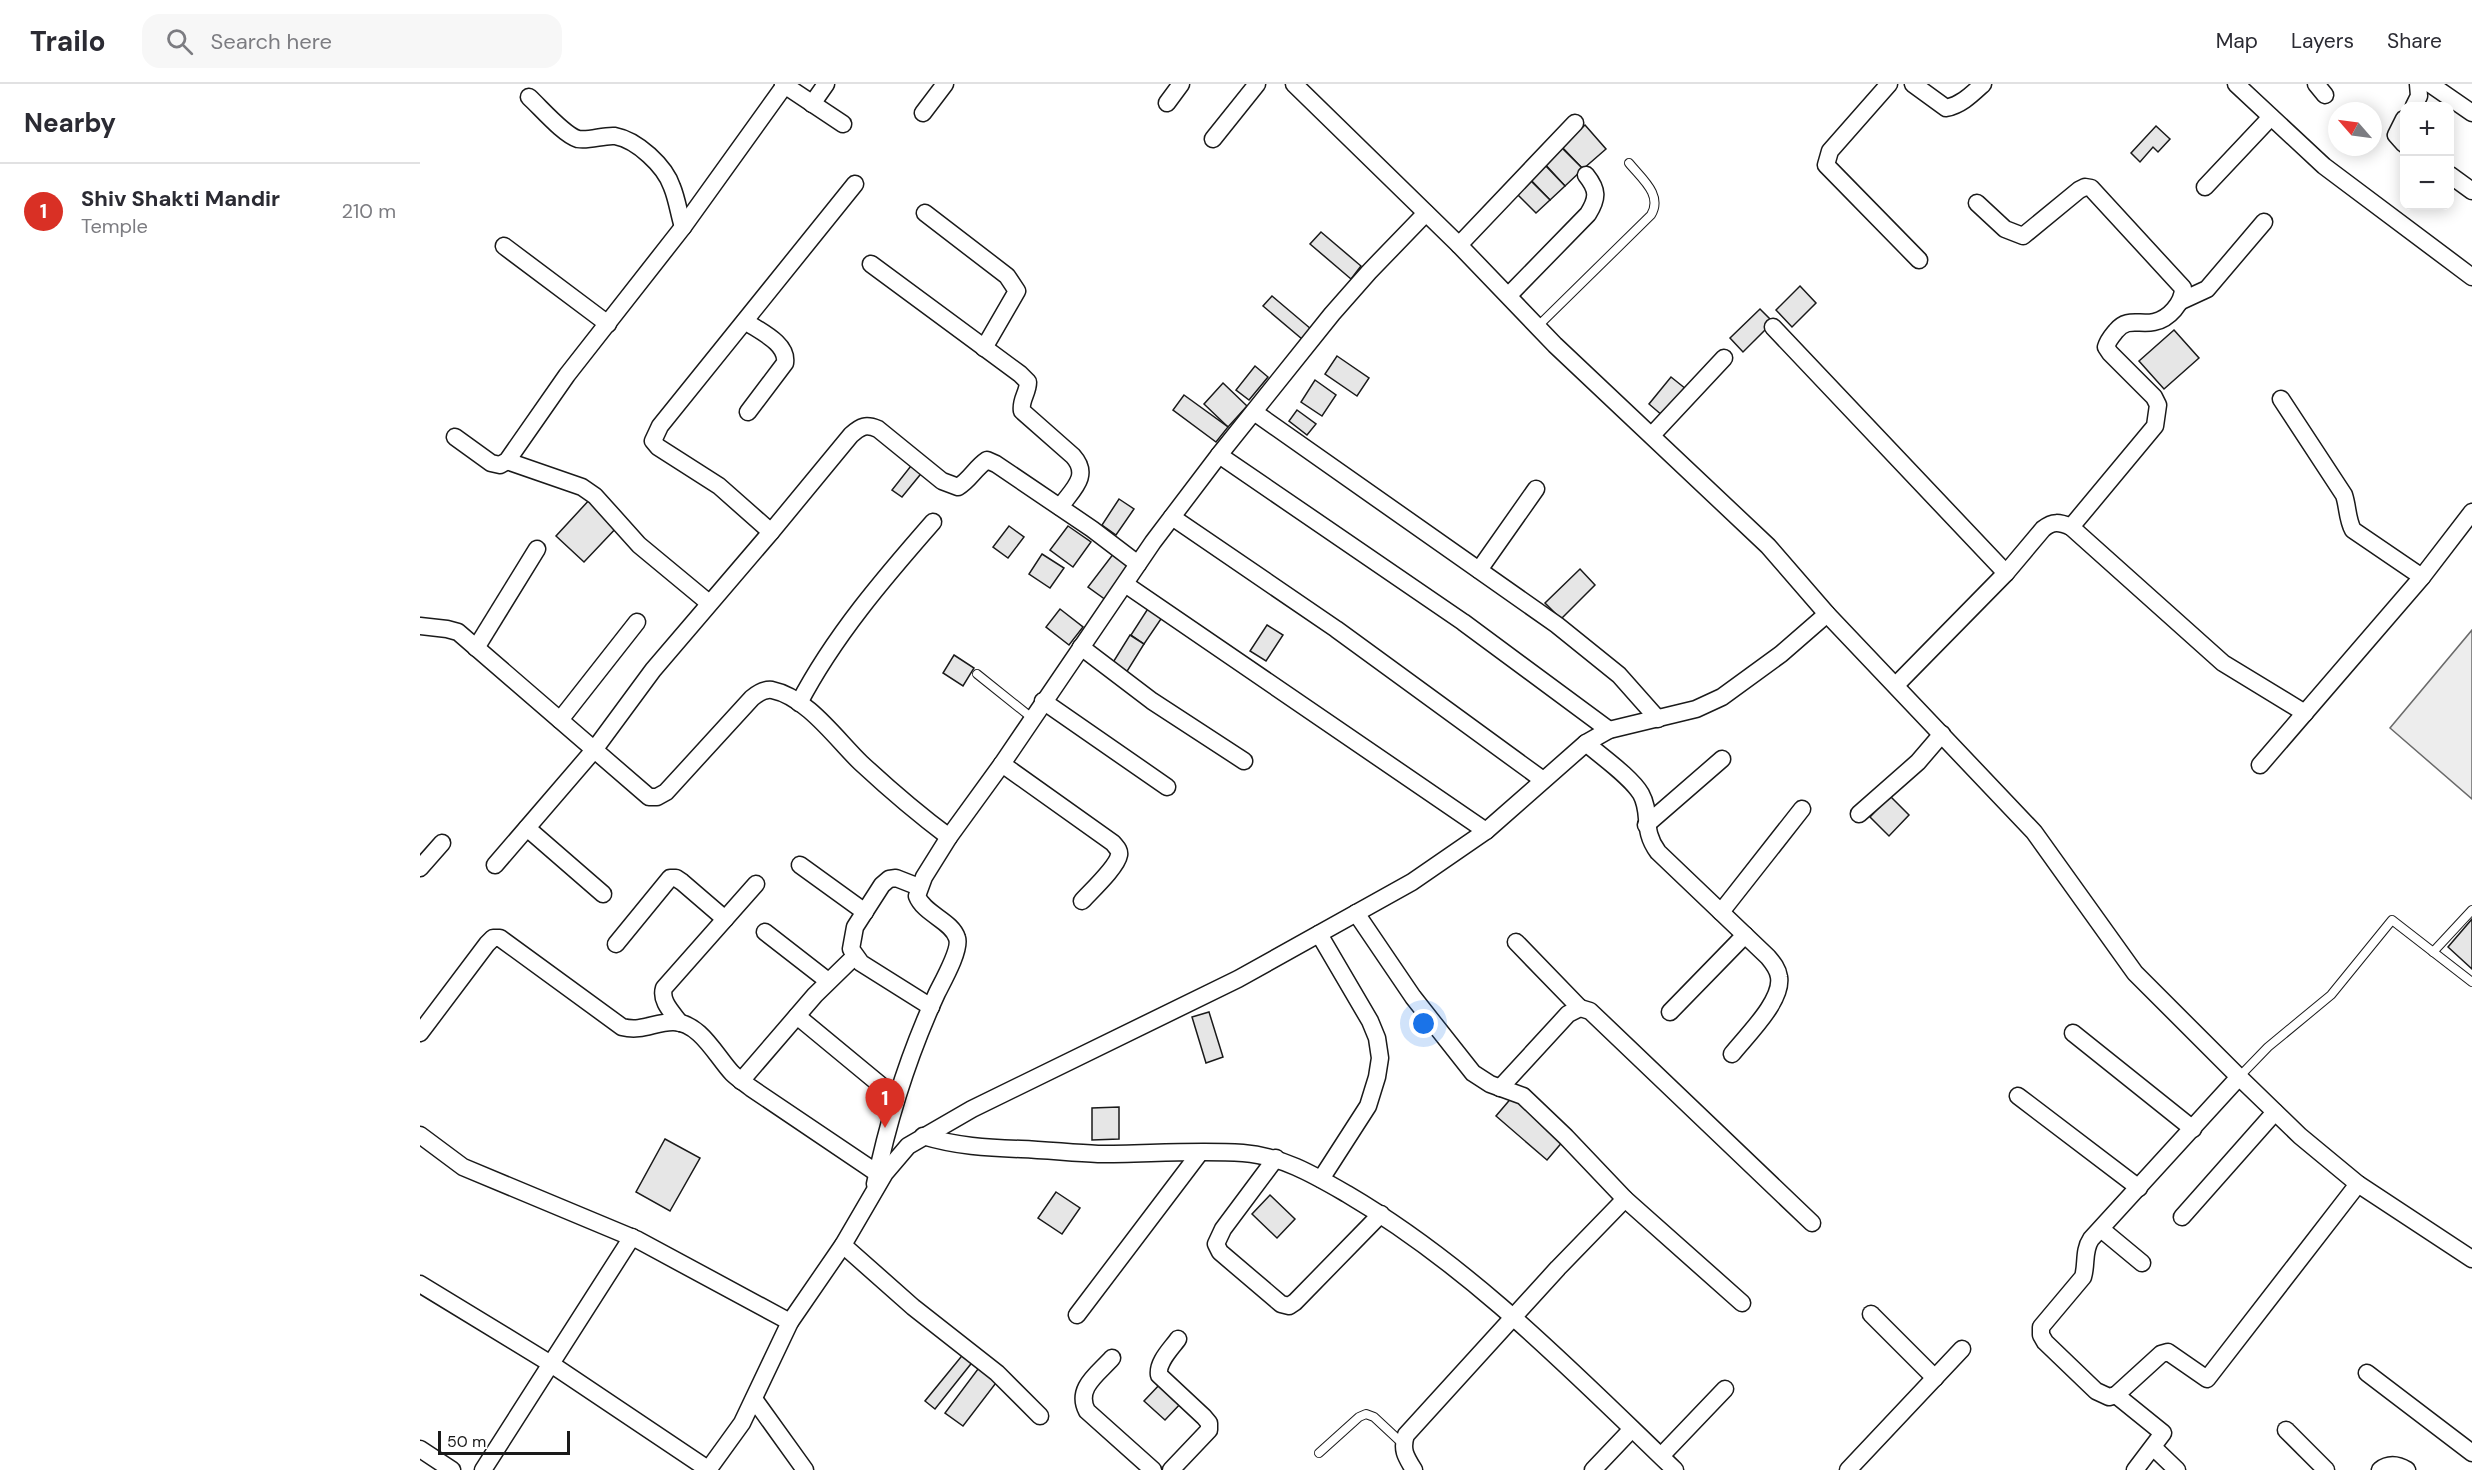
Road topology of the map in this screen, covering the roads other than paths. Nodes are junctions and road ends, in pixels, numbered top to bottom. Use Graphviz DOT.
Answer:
graph roads {
  1 [pos="826,84"];
  2 [pos="945,84"];
  3 [pos="1182,84"];
  4 [pos="1257,84"];
  5 [pos="1294,84"];
  6 [pos="1888,84"];
  7 [pos="1913,84"];
  8 [pos="1983,84"];
  9 [pos="2418,84"];
  10 [pos="2430,84"];
  11 [pos="784,85"];
  12 [pos="2238,85"];
  13 [pos="529,97"];
  14 [pos="2416,102"];
  15 [pos="1167,103"];
  16 [pos="812,104"];
  17 [pos="923,113"];
  18 [pos="2472,113"];
  19 [pos="2271,117"];
  20 [pos="1575,123"];
  21 [pos="843,124"];
  22 [pos="1213,139"];
  23 [pos="1629,163"];
  24 [pos="1586,175"];
  25 [pos="2454,178"];
  26 [pos="855,184"];
  27 [pos="2205,187"];
  28 [pos="2472,191"];
  29 [pos="1977,203"];
  30 [pos="925,213"];
  31 [pos="1426,213"];
  32 [pos="2264,222"];
  33 [pos="682,227"];
  34 [pos="1459,245"];
  35 [pos="504,246"];
  36 [pos="1919,261"];
  37 [pos="871,264"];
  38 [pos="2472,277"];
  39 [pos="1509,295"];
  40 [pos="2181,301"];
  41 [pos="745,321"];
  42 [pos="608,324"];
  43 [pos="1537,327"];
  44 [pos="1773,327"];
  45 [pos="984,348"];
  46 [pos="1724,358"];
  47 [pos="2281,399"];
  48 [pos="748,412"];
  49 [pos="1254,412"];
  50 [pos="1652,435"];
  51 [pos="455,437"];
  52 [pos="1219,454"];
  53 [pos="507,461"];
  54 [pos="1536,489"];
  55 [pos="1060,507"];
  56 [pos="2472,512"];
  57 [pos="1172,517"];
  58 [pos="933,522"];
  59 [pos="2071,526"];
  60 [pos="771,532"];
  61 [pos="537,549"];
  62 [pos="1138,564"];
  63 [pos="1479,570"];
  64 [pos="2006,573"];
  65 [pos="2422,578"];
  66 [pos="1125,584"];
  67 [pos="709,603"];
  68 [pos="1827,614"];
  69 [pos="638,622"];
  70 [pos="420,626"];
  71 [pos="1081,647"];
  72 [pos="476,648"];
  73 [pos="977,674"];
  74 [pos="1896,685"];
  75 [pos="1043,701"];
  76 [pos="799,703"];
  77 [pos="2305,713"];
  78 [pos="1032,718"];
  79 [pos="1658,719"];
  80 [pos="560,720"];
  81 [pos="1609,730"];
  82 [pos="1942,734"];
  83 [pos="1586,743"];
  84 [pos="594,750"];
  85 [pos="1722,759"];
  86 [pos="1244,761"];
  87 [pos="1002,764"];
  88 [pos="2260,765"];
  89 [pos="1543,780"];
  90 [pos="1167,787"];
  91 [pos="1802,809"];
  92 [pos="1859,814"];
  93 [pos="1646,825"];
  94 [pos="526,828"];
  95 [pos="1486,831"];
  96 [pos="949,837"];
  97 [pos="442,843"];
  98 [pos="495,865"];
  99 [pos="800,865"];
  100 [pos="420,868"];
  101 [pos="756,884"];
  102 [pos="919,887"];
  103 [pos="603,894"];
  104 [pos="1082,901"];
  105 [pos="2472,910"];
  106 [pos="865,912"];
  107 [pos="1721,912"];
  108 [pos="1356,913"];
  109 [pos="725,919"];
  110 [pos="765,932"];
  111 [pos="1319,934"];
  112 [pos="1745,935"];
  113 [pos="1516,942"];
  114 [pos="616,944"];
  115 [pos="2433,952"];
  116 [pos="854,957"];
  117 [pos="828,981"];
  118 [pos="2472,982"];
  119 [pos="931,1007"];
  120 [pos="1580,1008"];
  121 [pos="1670,1012"];
  122 [pos="797,1016"];
  123 [pos="680,1023"];
  124 [pos="420,1033"];
  125 [pos="2073,1033"];
  126 [pos="1732,1054"];
  127 [pos="2239,1077"];
  128 [pos="741,1081"];
  129 [pos="1500,1088"];
  130 [pos="2018,1096"];
  131 [pos="895,1097"];
  132 [pos="2275,1112"];
  133 [pos="2193,1129"];
  134 [pos="420,1135"];
  135 [pos="923,1136"];
  136 [pos="1199,1154"];
  137 [pos="1276,1158"];
  138 [pos="877,1173"];
  139 [pos="1321,1179"];
  140 [pos="2358,1184"];
  141 [pos="2139,1188"];
  142 [pos="873,1194"];
  143 [pos="1625,1199"];
  144 [pos="1381,1215"];
  145 [pos="2182,1217"];
  146 [pos="1812,1222"];
  147 [pos="2101,1229"];
  148 [pos="632,1237"];
  149 [pos="843,1245"];
  150 [pos="2472,1259"];
  151 [pos="2142,1263"];
  152 [pos="420,1284"];
  153 [pos="1742,1302"];
  154 [pos="1870,1314"];
  155 [pos="1077,1315"];
  156 [pos="1513,1317"];
  157 [pos="790,1322"];
  158 [pos="1178,1339"];
  159 [pos="1962,1349"];
  160 [pos="1112,1359"];
  161 [pos="551,1364"];
  162 [pos="2367,1373"];
  163 [pos="1935,1378"];
  164 [pos="1725,1389"];
  165 [pos="2116,1395"];
  166 [pos="754,1399"];
  167 [pos="1040,1416"];
  168 [pos="1632,1429"];
  169 [pos="2286,1430"];
  170 [pos="1403,1444"];
  171 [pos="2153,1447"];
  172 [pos="420,1449"];
  173 [pos="1319,1453"];
  174 [pos="2472,1454"];
  175 [pos="1661,1456"];
  176 [pos="452,1470"];
  177 [pos="483,1470"];
  178 [pos="709,1470"];
  179 [pos="805,1470"];
  180 [pos="1153,1470"];
  181 [pos="1171,1470"];
  182 [pos="1414,1470"];
  183 [pos="1593,1470"];
  184 [pos="1675,1470"];
  185 [pos="1848,1470"];
  186 [pos="2135,1470"];
  187 [pos="2177,1470"];
  188 [pos="2326,1470"];
  189 [pos="2380,1470"];
  190 [pos="2407,1470"];
  1 -- 16 [label="street"];
  2 -- 17 [label="street"];
  3 -- 15 [label="street"];
  4 -- 22 [label="street"];
  5 -- 31 [label="street"];
  6 -- 36 [label="street"];
  7 -- 8 [label="street"];
  9 -- 14 [label="street"];
  10 -- 18 [label="street"];
  11 -- 16 [label="street"];
  11 -- 33 [label="street"];
  12 -- 19 [label="street"];
  13 -- 33 [label="street"];
  16 -- 21 [label="street"];
  19 -- 27 [label="street"];
  19 -- 38 [label="street"];
  20 -- 34 [label="street"];
  23 -- 43 [label="lane"];
  24 -- 39 [label="street"];
  25 -- 28 [label="street"];
  26 -- 41 [label="street"];
  29 -- 40 [label="street"];
  30 -- 45 [label="street"];
  31 -- 34 [label="street"];
  31 -- 49 [label="street"];
  32 -- 40 [label="street"];
  33 -- 42 [label="street"];
  34 -- 39 [label="street"];
  35 -- 42 [label="street"];
  37 -- 45 [label="street"];
  39 -- 43 [label="street"];
  40 -- 59 [label="street"];
  41 -- 48 [label="street"];
  41 -- 60 [label="street"];
  42 -- 53 [label="street"];
  43 -- 50 [label="street"];
  44 -- 64 [label="street"];
  45 -- 55 [label="street"];
  46 -- 50 [label="street"];
  47 -- 65 [label="street"];
  49 -- 52 [label="street"];
  49 -- 63 [label="street"];
  50 -- 68 [label="street"];
  51 -- 53 [label="street"];
  52 -- 57 [label="street"];
  52 -- 81 [label="street"];
  53 -- 67 [label="street"];
  54 -- 63 [label="street"];
  55 -- 60 [label="street"];
  55 -- 62 [label="street"];
  56 -- 65 [label="street"];
  57 -- 62 [label="street"];
  57 -- 89 [label="street"];
  58 -- 76 [label="street"];
  59 -- 64 [label="street"];
  59 -- 77 [label="street"];
  60 -- 67 [label="street"];
  61 -- 72 [label="street"];
  62 -- 66 [label="street"];
  63 -- 79 [label="street"];
  64 -- 74 [label="street"];
  65 -- 77 [label="street"];
  66 -- 71 [label="street"];
  66 -- 95 [label="street"];
  67 -- 84 [label="street"];
  68 -- 74 [label="street"];
  68 -- 79 [label="street"];
  69 -- 80 [label="street"];
  70 -- 72 [label="street"];
  71 -- 75 [label="street"];
  71 -- 86 [label="street"];
  72 -- 80 [label="street"];
  73 -- 78 [label="lane"];
  74 -- 82 [label="street"];
  75 -- 78 [label="street"];
  75 -- 90 [label="street"];
  76 -- 84 [label="street"];
  76 -- 96 [label="street"];
  77 -- 88 [label="street"];
  78 -- 87 [label="street"];
  79 -- 81 [label="street"];
  80 -- 84 [label="street"];
  81 -- 83 [label="street"];
  82 -- 92 [label="street"];
  82 -- 127 [label="street"];
  83 -- 89 [label="street"];
  83 -- 93 [label="street"];
  84 -- 94 [label="street"];
  85 -- 93 [label="street"];
  87 -- 96 [label="street"];
  87 -- 104 [label="street"];
  89 -- 95 [label="street"];
  91 -- 107 [label="street"];
  93 -- 107 [label="street"];
  94 -- 98 [label="street"];
  94 -- 103 [label="street"];
  95 -- 108 [label="street"];
  96 -- 102 [label="street"];
  97 -- 100 [label="street"];
  99 -- 106 [label="street"];
  101 -- 109 [label="street"];
  102 -- 106 [label="street"];
  102 -- 119 [label="street"];
  105 -- 115 [label="lane"];
  106 -- 116 [label="street"];
  107 -- 112 [label="street"];
  108 -- 111 [label="street"];
  108 -- 129 [label="street"];
  109 -- 114 [label="street"];
  109 -- 123 [label="street"];
  110 -- 117 [label="street"];
  111 -- 135 [label="street"];
  111 -- 139 [label="street"];
  112 -- 121 [label="street"];
  112 -- 126 [label="street"];
  113 -- 120 [label="street"];
  115 -- 118 [label="lane"];
  115 -- 127 [label="lane"];
  116 -- 117 [label="street"];
  116 -- 119 [label="street"];
  117 -- 122 [label="street"];
  119 -- 131 [label="street"];
  120 -- 129 [label="street"];
  120 -- 146 [label="street"];
  122 -- 128 [label="street"];
  122 -- 131 [label="street"];
  123 -- 124 [label="street"];
  123 -- 128 [label="street"];
  125 -- 133 [label="street"];
  127 -- 132 [label="street"];
  127 -- 133 [label="street"];
  128 -- 138 [label="street"];
  129 -- 143 [label="street"];
  130 -- 141 [label="street"];
  131 -- 138 [label="street"];
  132 -- 140 [label="street"];
  132 -- 145 [label="street"];
  133 -- 141 [label="street"];
  134 -- 148 [label="street"];
  135 -- 136 [label="street"];
  135 -- 142 [label="street"];
  136 -- 137 [label="street"];
  136 -- 155 [label="street"];
  137 -- 139 [label="street"];
  137 -- 144 [label="street"];
  138 -- 142 [label="street"];
  139 -- 144 [label="street"];
  140 -- 150 [label="street"];
  140 -- 165 [label="street"];
  141 -- 147 [label="street"];
  142 -- 149 [label="street"];
  143 -- 153 [label="street"];
  143 -- 156 [label="street"];
  144 -- 156 [label="street"];
  147 -- 151 [label="street"];
  147 -- 165 [label="street"];
  148 -- 157 [label="street"];
  148 -- 161 [label="street"];
  149 -- 157 [label="street"];
  149 -- 167 [label="street"];
  152 -- 161 [label="street"];
  154 -- 163 [label="street"];
  156 -- 168 [label="street"];
  156 -- 170 [label="street"];
  157 -- 166 [label="street"];
  158 -- 181 [label="street"];
  159 -- 163 [label="street"];
  160 -- 180 [label="street"];
  161 -- 177 [label="street"];
  161 -- 178 [label="street"];
  162 -- 174 [label="street"];
  163 -- 185 [label="street"];
  164 -- 175 [label="street"];
  165 -- 171 [label="street"];
  166 -- 178 [label="street"];
  166 -- 179 [label="street"];
  168 -- 175 [label="street"];
  168 -- 183 [label="street"];
  169 -- 188 [label="street"];
  170 -- 173 [label="lane"];
  170 -- 182 [label="street"];
  171 -- 186 [label="street"];
  171 -- 187 [label="street"];
  172 -- 176 [label="street"];
  175 -- 184 [label="street"];
  189 -- 190 [label="street"];
}
